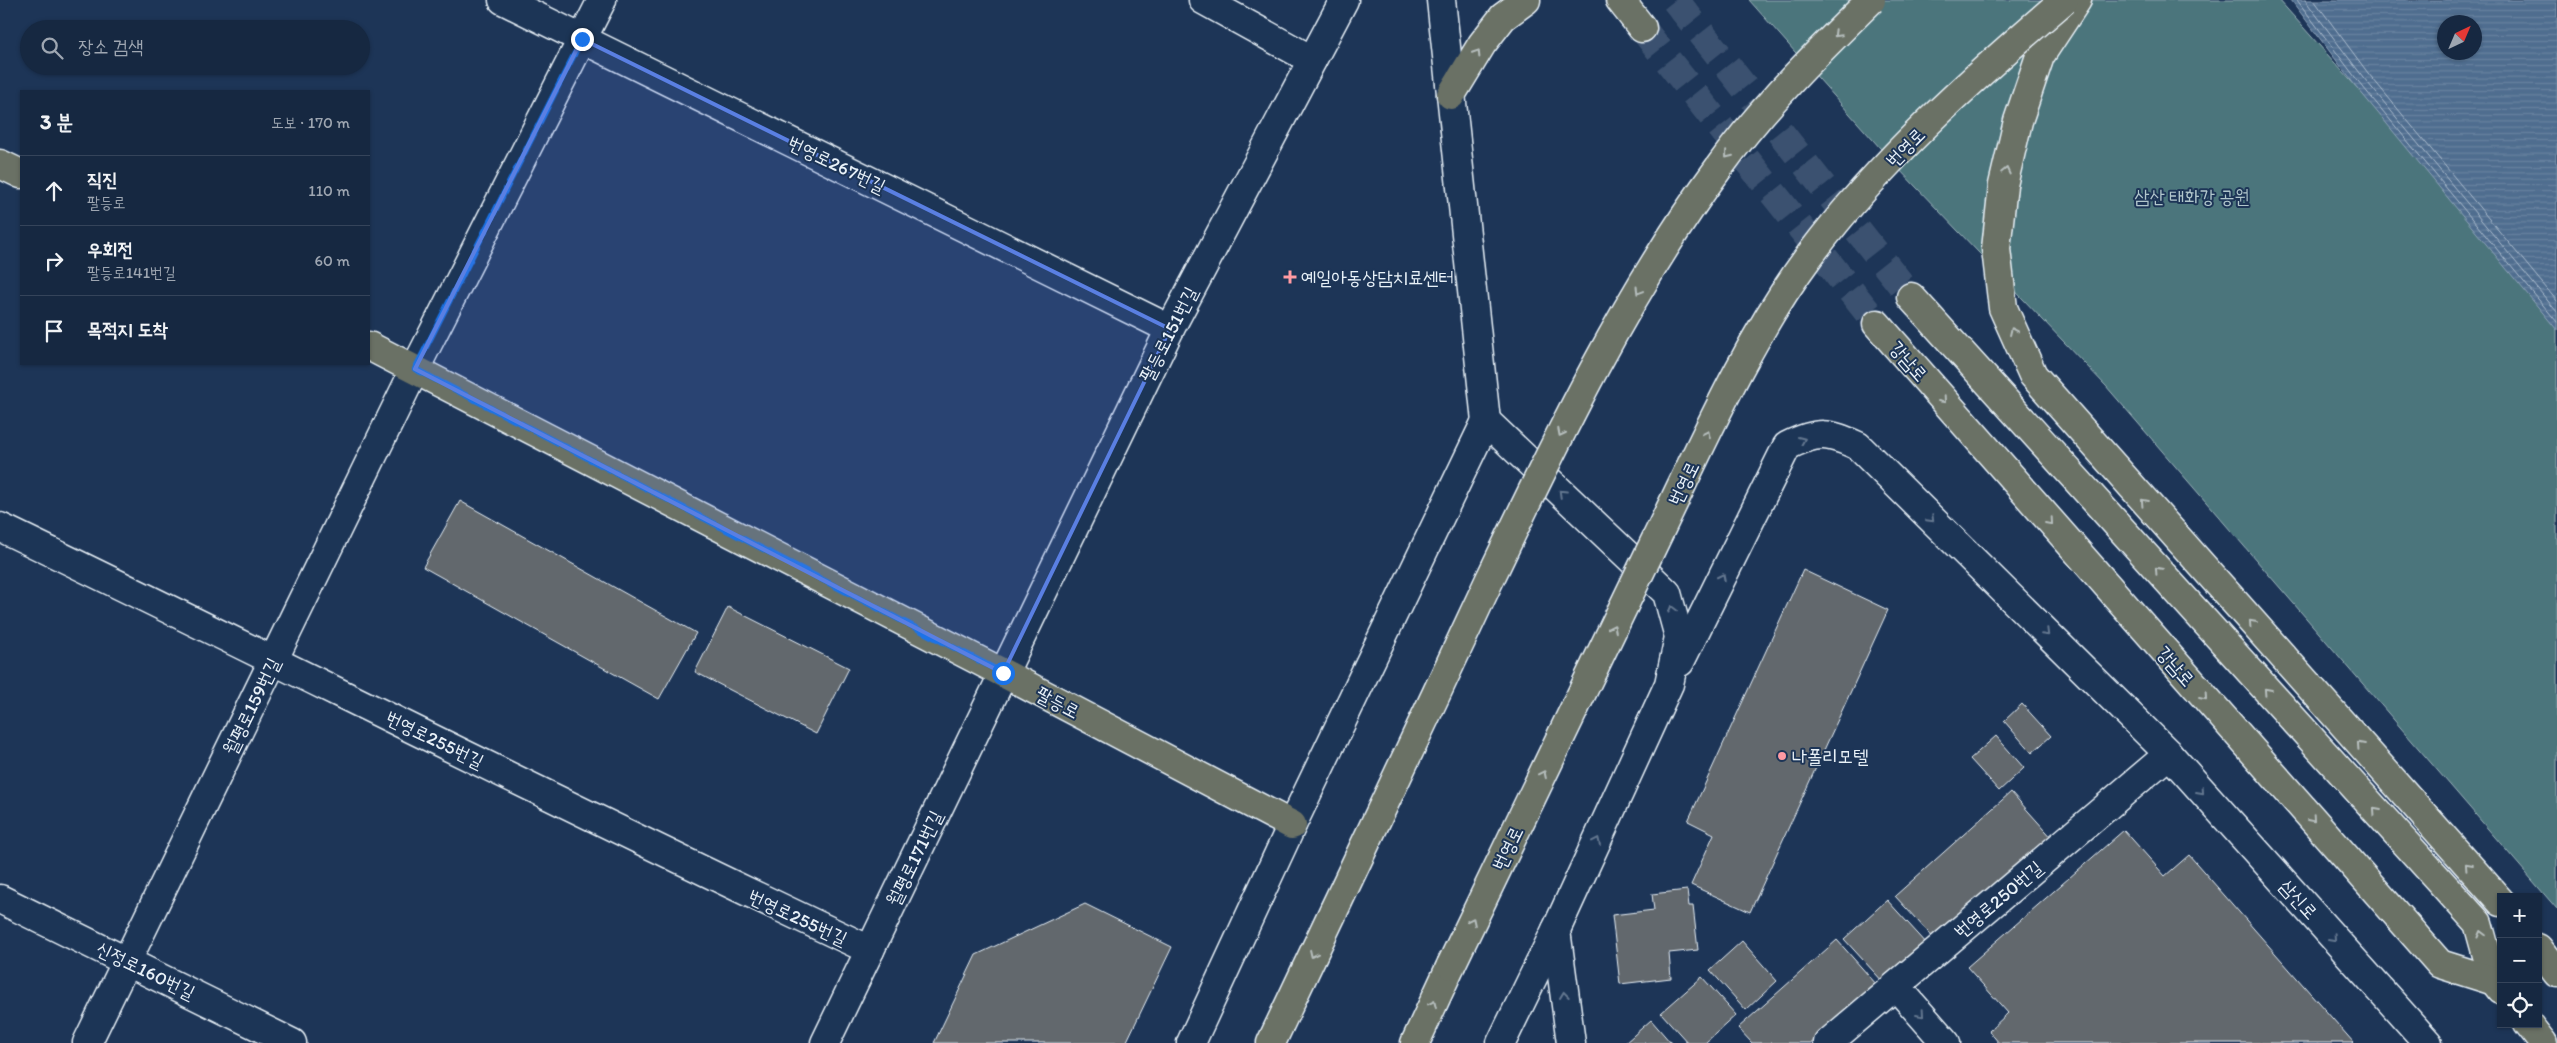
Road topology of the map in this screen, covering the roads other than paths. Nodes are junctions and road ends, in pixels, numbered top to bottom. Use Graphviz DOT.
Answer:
graph roads {
  1 [pos="503,0"];
  2 [pos="602,0"];
  3 [pos="1202,0"];
  4 [pos="1344,0"];
  5 [pos="1441,0"];
  6 [pos="1526,0"];
  7 [pos="1620,0"];
  8 [pos="1871,0"];
  9 [pos="2064,0"];
  10 [pos="2077,0"];
  11 [pos="1642,28"];
  12 [pos="582,39"];
  13 [pos="1312,60"];
  14 [pos="1451,95"];
  15 [pos="0,164"];
  16 [pos="20,174"];
  17 [pos="1911,297"];
  18 [pos="1877,324"];
  19 [pos="1170,329"];
  20 [pos="370,346"];
  21 [pos="415,369"];
  22 [pos="1486,421"];
  23 [pos="0,526"];
  24 [pos="274,659"];
  25 [pos="1003,673"];
  26 [pos="1669,684"];
  27 [pos="2169,754"];
  28 [pos="1292,825"];
  29 [pos="2497,897"];
  30 [pos="0,899"];
  31 [pos="1556,930"];
  32 [pos="870,950"];
  33 [pos="2542,953"];
  34 [pos="127,960"];
  35 [pos="2557,973"];
  36 [pos="1896,986"];
  37 [pos="2497,986"];
  38 [pos="2531,1028"];
  39 [pos="87,1043"];
  40 [pos="292,1043"];
  41 [pos="825,1043"];
  42 [pos="1191,1043"];
  43 [pos="1271,1043"];
  44 [pos="1415,1043"];
  45 [pos="1501,1043"];
  46 [pos="1571,1043"];
  47 [pos="1828,1043"];
  48 [pos="1946,1043"];
  49 [pos="2428,1043"];
  50 [pos="2543,1043"];
  1 -- 12 [label="street, 번영로267번길"];
  2 -- 12 [label="street, 월평로159번길"];
  3 -- 13 [label="street"];
  4 -- 13 [label="street, 팔등로151번길"];
  5 -- 14 [label="street"];
  14 -- 6 [label="main road, one-way"];
  7 -- 11 [label="main road"];
  8 -- 43 [label="main road, one-way, bridge"];
  44 -- 9 [label="main road, 번영로, one-way, bridge"];
  29 -- 10 [label="main road, one-way"];
  12 -- 19 [label="street, 번영로267번길"];
  12 -- 21 [label="street, 월평로159번길"];
  13 -- 19 [label="street, 팔등로151번길"];
  14 -- 22 [label="street"];
  15 -- 16 [label="main road"];
  37 -- 17 [label="main road, 강남로, one-way"];
  18 -- 37 [label="main road, 강남로, one-way"];
  19 -- 25 [label="street, 팔등로151번길"];
  20 -- 21 [label="main road, 팔등로"];
  21 -- 24 [label="street, 월평로159번길"];
  21 -- 25 [label="main road, 팔등로"];
  26 -- 22 [label="street, one-way"];
  22 -- 28 [label="street"];
  23 -- 24 [label="street, 번영로255번길"];
  24 -- 32 [label="street, 번영로255번길"];
  24 -- 34 [label="street, 월평로159번길"];
  25 -- 28 [label="main road, 팔등로"];
  25 -- 32 [label="street, 월평로171번길"];
  26 -- 27 [label="street, 삼신로, one-way"];
  31 -- 26 [label="street, one-way"];
  27 -- 36 [label="street, 번영로250번길"];
  27 -- 49 [label="street, 삼신로, one-way"];
  28 -- 42 [label="street"];
  30 -- 34 [label="street, 신정로160번길"];
  31 -- 45 [label="street"];
  46 -- 31 [label="street, one-way"];
  32 -- 41 [label="street, 월평로171번길"];
  33 -- 35 [label="main road"];
  34 -- 39 [label="street, 월평로159번길"];
  34 -- 40 [label="street, 신정로160번길"];
  36 -- 47 [label="street, 번영로250번길"];
  36 -- 48 [label="street, one-way"];
  38 -- 50 [label="main road"];
}
